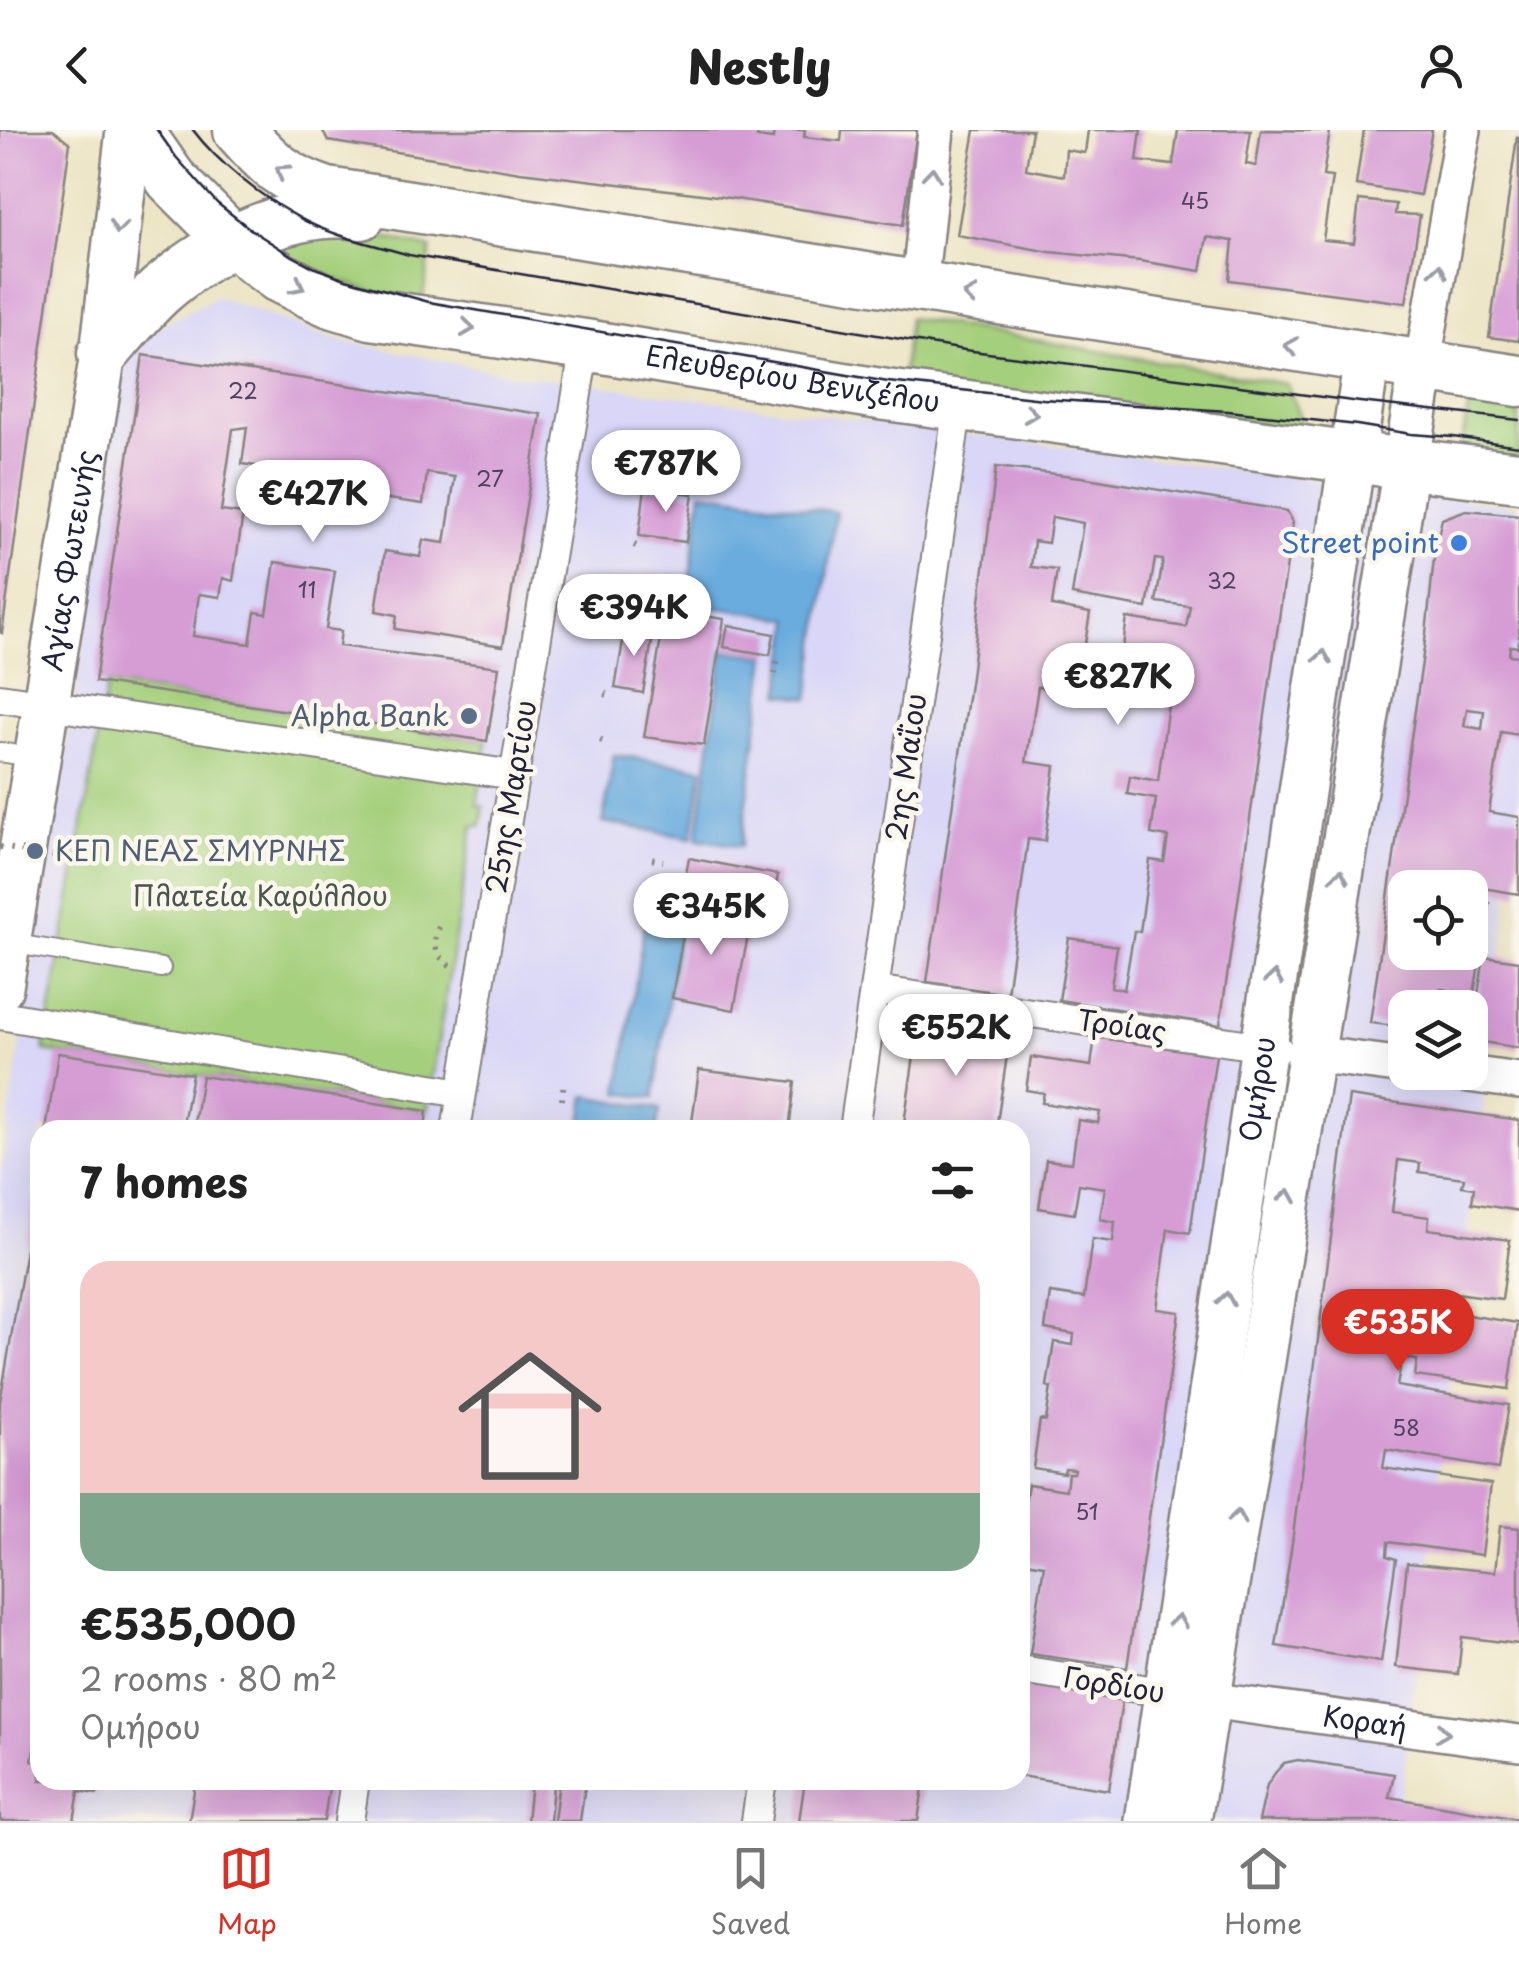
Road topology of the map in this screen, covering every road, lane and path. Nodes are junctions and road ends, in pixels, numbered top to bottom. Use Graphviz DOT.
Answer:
graph roads {
  1 [pos="129,130"];
  2 [pos="137,130"];
  3 [pos="239,130"];
  4 [pos="936,130"];
  5 [pos="1463,130"];
  6 [pos="233,241"];
  7 [pos="697,252"];
  8 [pos="918,287"];
  9 [pos="585,345"];
  10 [pos="104,354"];
  11 [pos="1367,358"];
  12 [pos="1422,367"];
  13 [pos="1519,381"];
  14 [pos="958,404"];
  15 [pos="1353,456"];
  16 [pos="1406,464"];
  17 [pos="1519,477"];
  18 [pos="778,658"];
  19 [pos="774,674"];
  20 [pos="0,698"];
  21 [pos="46,704"];
  22 [pos="18,755"];
  23 [pos="514,774"];
  24 [pos="0,847"];
  25 [pos="76,859"];
  26 [pos="652,859"];
  27 [pos="663,861"];
  28 [pos="691,885"];
  29 [pos="689,904"];
  30 [pos="439,927"];
  31 [pos="4,942"];
  32 [pos="451,966"];
  33 [pos="161,968"];
  34 [pos="0,987"];
  35 [pos="874,990"];
  36 [pos="0,1016"];
  37 [pos="1264,1047"];
  38 [pos="1311,1054"];
  39 [pos="1388,1064"];
  40 [pos="1488,1077"];
  41 [pos="564,1080"];
  42 [pos="1519,1081"];
  43 [pos="461,1093"];
  44 [pos="562,1100"];
  45 [pos="457,1120"];
  46 [pos="855,1120"];
  47 [pos="1030,1672"];
  48 [pos="1188,1696"];
  49 [pos="1519,1743"];
  50 [pos="354,1790"];
  51 [pos="761,1790"];
  52 [pos="349,1821"];
  53 [pos="756,1821"];
  54 [pos="1148,1821"];
  55 [pos="1188,1821"];
  1 -- 10 [label="street, Αγίας Φωτεινής, one-way"];
  2 -- 6 [label="main road, Ελευθερίου Βενιζέλου"];
  7 -- 3 [label="main road, one-way"];
  8 -- 4 [label="street, one-way"];
  12 -- 5 [label="street, one-way"];
  6 -- 7 [label="main road"];
  6 -- 9 [label="main road, Ελευθερίου Βενιζέλου, one-way"];
  6 -- 10 [label="main road"];
  7 -- 8 [label="main road"];
  11 -- 8 [label="main road, one-way"];
  9 -- 14 [label="main road, Ελευθερίου Βενιζέλου"];
  9 -- 23 [label="street, 25ης Μαρτίου"];
  10 -- 21 [label="street, Αγίας Φωτεινής"];
  11 -- 12 [label="main road"];
  11 -- 15 [label="street, Ομήρου"];
  12 -- 13 [label="main road"];
  12 -- 16 [label="street, Ομήρου"];
  14 -- 15 [label="main road, Ελευθερίου Βενιζέλου, one-way"];
  14 -- 35 [label="street, 2ης Μαΐου"];
  15 -- 16 [label="main road, Ελευθερίου Βενιζέλου"];
  37 -- 15 [label="street, Ομήρου, one-way"];
  16 -- 17 [label="main road, Ελευθερίου Βενιζέλου"];
  38 -- 16 [label="street, Ομήρου, one-way"];
  18 -- 19 [label="path"];
  20 -- 21 [label="street"];
  21 -- 22 [label="street, Αγίας Φωτεινής"];
  21 -- 23 [label="street"];
  22 -- 31 [label="street, Αγίας Φωτεινής"];
  23 -- 43 [label="street, 25ης Μαρτίου"];
  24 -- 25 [label="path, bridge"];
  26 -- 27 [label="path"];
  28 -- 29 [label="path"];
  30 -- 32 [label="path"];
  31 -- 33 [label="lane"];
  31 -- 34 [label="street, Αγίας Φωτεινής"];
  35 -- 37 [label="street, Τροίας"];
  35 -- 46 [label="street, 2ης Μαΐου"];
  36 -- 43 [label="street"];
  37 -- 38 [label="street, Τροίας"];
  48 -- 37 [label="street, Ομήρου, one-way"];
  38 -- 39 [label="street"];
  48 -- 38 [label="street, Ομήρου, one-way"];
  40 -- 42 [label="street"];
  41 -- 44 [label="path"];
  43 -- 45 [label="street, 25ης Μαρτίου"];
  47 -- 48 [label="street, Γορδίου"];
  48 -- 49 [label="street, Κοραή, one-way"];
  48 -- 54 [label="street, Ομήρου"];
  48 -- 55 [label="street, Ομήρου"];
  50 -- 52 [label="street"];
  51 -- 53 [label="street"];
}
